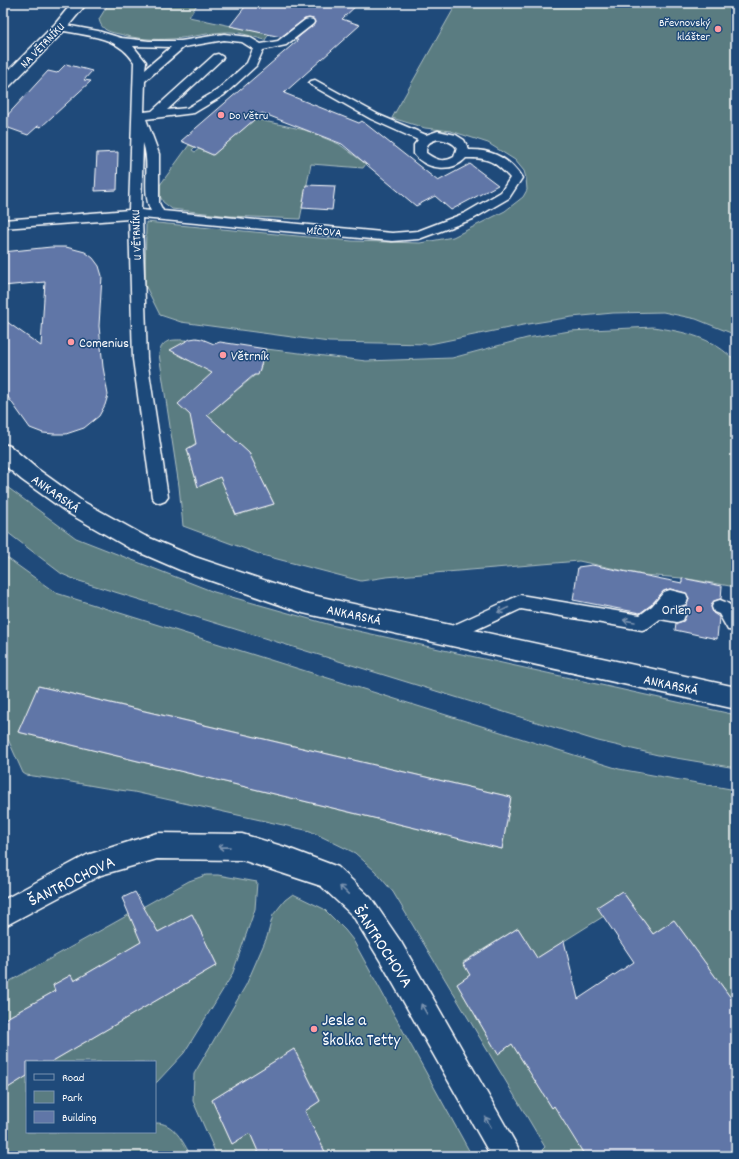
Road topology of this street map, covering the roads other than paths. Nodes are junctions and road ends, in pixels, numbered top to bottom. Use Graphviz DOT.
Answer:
graph roads {
  1 [pos="80,3"];
  2 [pos="309,22"];
  3 [pos="60,27"];
  4 [pos="120,41"];
  5 [pos="181,44"];
  6 [pos="258,48"];
  7 [pos="218,57"];
  8 [pos="140,78"];
  9 [pos="315,83"];
  10 [pos="3,85"];
  11 [pos="156,114"];
  12 [pos="139,116"];
  13 [pos="425,139"];
  14 [pos="464,154"];
  15 [pos="135,214"];
  16 [pos="159,215"];
  17 [pos="3,224"];
  18 [pos="3,452"];
  19 [pos="160,497"];
  20 [pos="678,607"];
  21 [pos="449,635"];
  22 [pos="736,698"];
  23 [pos="3,914"];
  24 [pos="507,1156"];
  1 -- 3 [label="street, NA VĚTRNÍKU"];
  2 -- 6 [label="lane"];
  3 -- 4 [label="lane, U VĚTRNÍKU"];
  3 -- 10 [label="street, NA VĚTRNÍKU"];
  4 -- 5 [label="lane"];
  4 -- 8 [label="lane, U VĚTRNÍKU"];
  5 -- 6 [label="lane"];
  5 -- 8 [label="lane"];
  6 -- 11 [label="lane"];
  7 -- 11 [label="lane"];
  8 -- 12 [label="lane, U VĚTRNÍKU"];
  9 -- 13 [label="lane"];
  11 -- 12 [label="lane"];
  12 -- 15 [label="lane, U VĚTRNÍKU"];
  12 -- 16 [label="lane"];
  13 -- 14 [label="lane"];
  13 -- 14 [label="lane"];
  14 -- 16 [label="lane, MÍČOVA"];
  15 -- 16 [label="lane, MÍČOVA"];
  15 -- 17 [label="lane, MÍČOVA"];
  15 -- 19 [label="lane, U VĚTRNÍKU"];
  18 -- 21 [label="street, ANKARSKÁ"];
  20 -- 21 [label="lane, one-way"];
  21 -- 22 [label="street, ANKARSKÁ"];
  24 -- 23 [label="street, ŠANTROCHOVA, one-way"];
}
